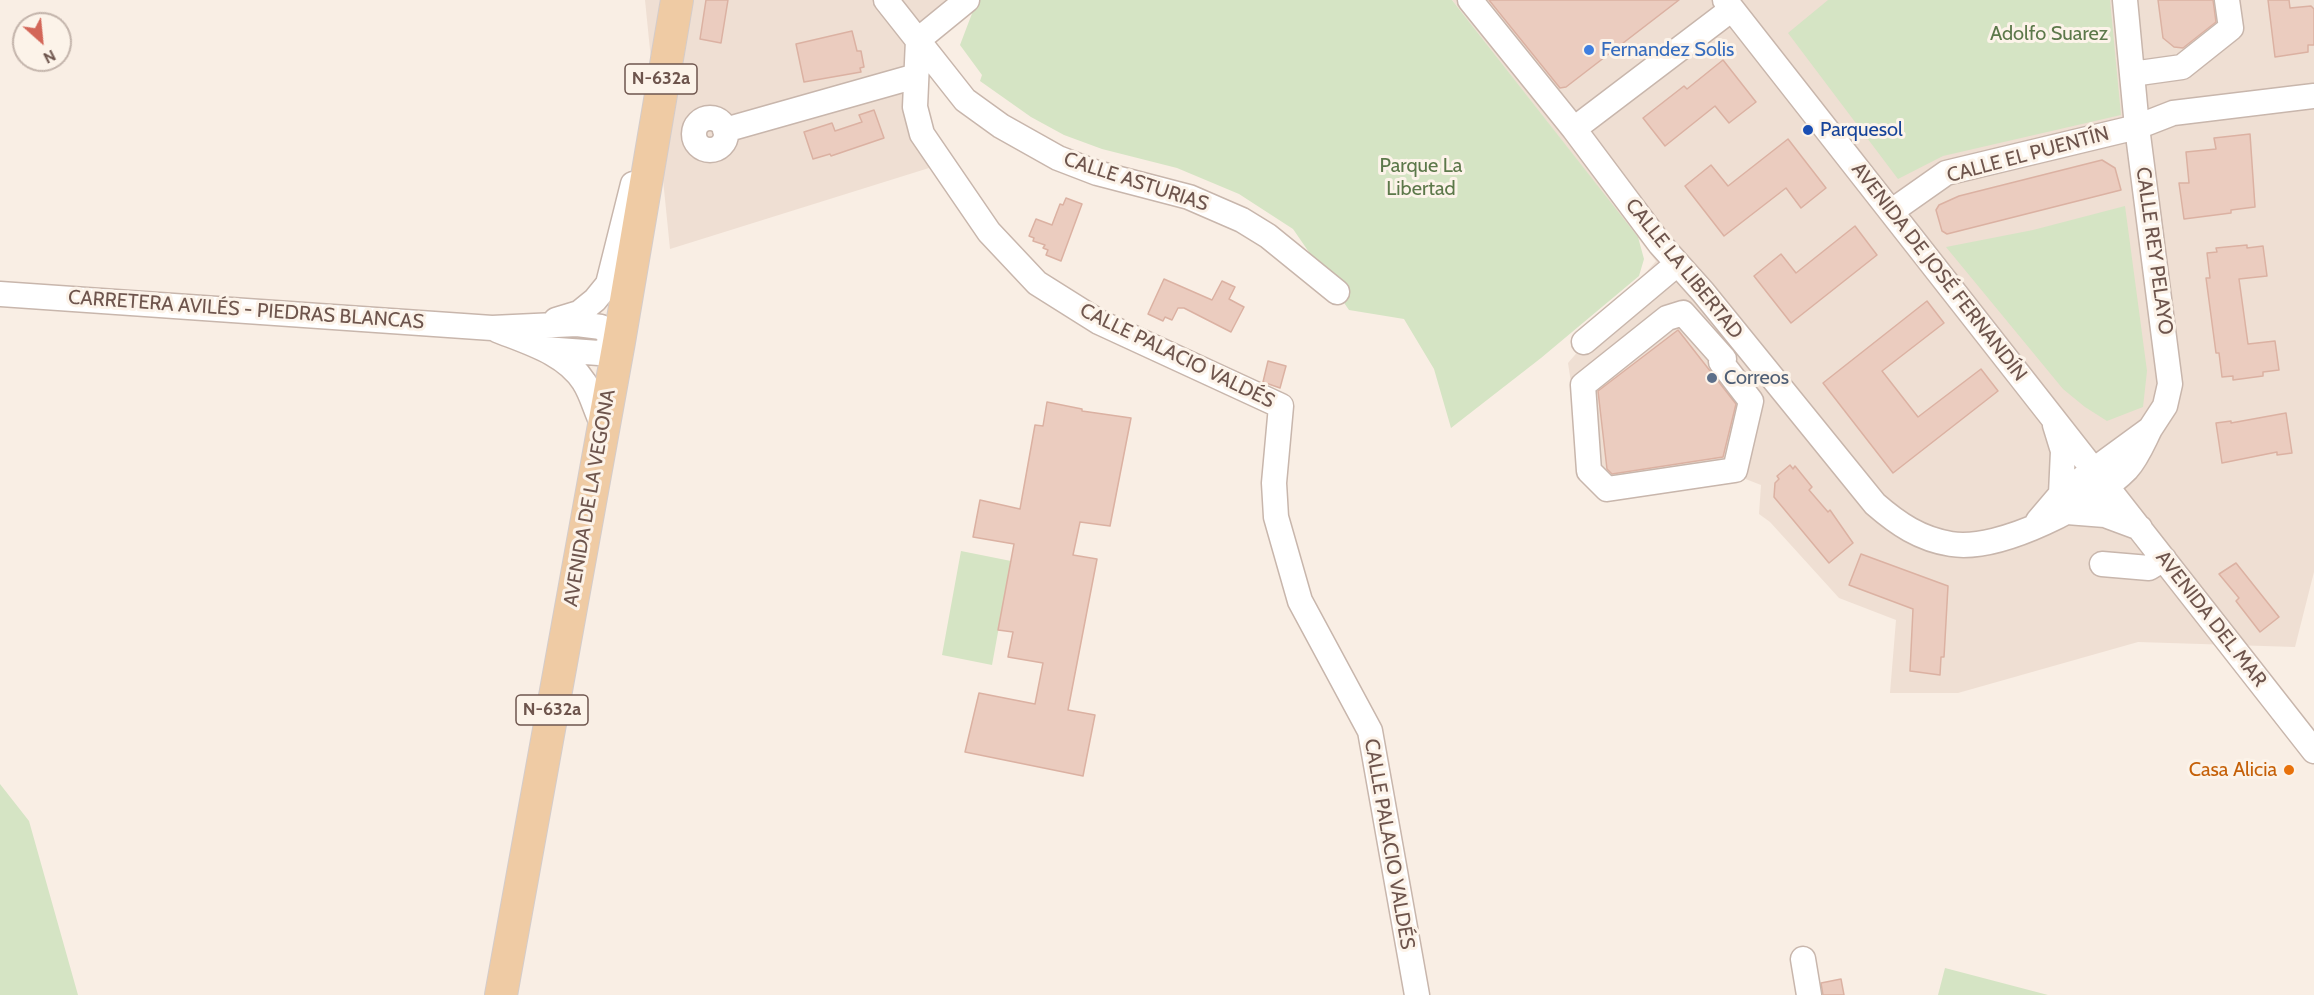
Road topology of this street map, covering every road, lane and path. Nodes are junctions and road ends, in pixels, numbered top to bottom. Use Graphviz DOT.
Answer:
graph roads {
  1 [pos="677,0"];
  2 [pos="886,0"];
  3 [pos="967,0"];
  4 [pos="1470,0"];
  5 [pos="2125,0"];
  6 [pos="2227,0"];
  7 [pos="1729,4"];
  8 [pos="918,40"];
  9 [pos="2132,74"];
  10 [pos="916,76"];
  11 [pos="2314,96"];
  12 [pos="2137,127"];
  13 [pos="1574,129"];
  14 [pos="725,130"];
  15 [pos="648,158"];
  16 [pos="1892,211"];
  17 [pos="1677,264"];
  18 [pos="1336,292"];
  19 [pos="0,294"];
  20 [pos="536,325"];
  21 [pos="492,328"];
  22 [pos="1687,341"];
  23 [pos="619,342"];
  24 [pos="1584,342"];
  25 [pos="1745,344"];
  26 [pos="544,349"];
  27 [pos="1723,361"];
  28 [pos="2052,415"];
  29 [pos="603,425"];
  30 [pos="2150,429"];
  31 [pos="2093,468"];
  32 [pos="2108,487"];
  33 [pos="2064,503"];
  34 [pos="2140,528"];
  35 [pos="2164,559"];
  36 [pos="2102,564"];
  37 [pos="2314,751"];
  38 [pos="1803,959"];
  39 [pos="501,995"];
  40 [pos="1417,995"];
  41 [pos="1809,995"];
  1 -- 15 [label="main road, AVENIDA DE LA VEGONA / N-632a"];
  2 -- 8 [label="street, CALLE ASTURIAS"];
  3 -- 8 [label="street"];
  4 -- 13 [label="street, CALLE LA LIBERTAD"];
  5 -- 9 [label="street, CALLE REY PELAYO"];
  6 -- 9 [label="street"];
  7 -- 13 [label="street"];
  7 -- 16 [label="street, AVENIDA DE JOSÉ FERNANDÍN"];
  8 -- 10 [label="street, CALLE PALACIO VALDÉS"];
  8 -- 18 [label="street, CALLE ASTURIAS"];
  9 -- 12 [label="street, CALLE REY PELAYO"];
  10 -- 14 [label="street"];
  10 -- 40 [label="street, CALLE PALACIO VALDÉS"];
  11 -- 12 [label="street, CALLE EL PUENTÍN"];
  12 -- 16 [label="street, CALLE EL PUENTÍN"];
  12 -- 30 [label="street, CALLE REY PELAYO"];
  13 -- 17 [label="street, CALLE LA LIBERTAD"];
  15 -- 20 [label="street, CARRETERA AVILÉS - PIEDRAS BLANCAS"];
  15 -- 23 [label="main road, AVENIDA DE LA VEGONA / N-632a"];
  16 -- 28 [label="street, AVENIDA DE JOSÉ FERNANDÍN"];
  17 -- 24 [label="street"];
  17 -- 25 [label="street, CALLE LA LIBERTAD"];
  19 -- 21 [label="street, CARRETERA AVILÉS - PIEDRAS BLANCAS"];
  20 -- 21 [label="street, CARRETERA AVILÉS - PIEDRAS BLANCAS"];
  20 -- 23 [label="street, CARRETERA AVILÉS - PIEDRAS BLANCAS"];
  21 -- 26 [label="street, CARRETERA AVILÉS - PIEDRAS BLANCAS"];
  22 -- 27 [label="street"];
  23 -- 26 [label="street, CARRETERA AVILÉS - PIEDRAS BLANCAS"];
  23 -- 29 [label="main road, AVENIDA DE LA VEGONA / N-632a"];
  25 -- 27 [label="street"];
  25 -- 33 [label="street, CALLE LA LIBERTAD"];
  26 -- 29 [label="street, CARRETERA AVILÉS - PIEDRAS BLANCAS"];
  27 -- 27 [label="street"];
  28 -- 31 [label="street, AVENIDA DE JOSÉ FERNANDÍN"];
  28 -- 33 [label="street"];
  29 -- 39 [label="main road, AVENIDA DE LA VEGONA / N-632a"];
  30 -- 31 [label="street, CALLE REY PELAYO"];
  30 -- 32 [label="street, CALLE LA LIBERTAD"];
  31 -- 32 [label="street, AVENIDA DE JOSÉ FERNANDÍN"];
  31 -- 33 [label="street, CALLE REY PELAYO"];
  32 -- 33 [label="street, CALLE LA LIBERTAD"];
  32 -- 34 [label="street, AVENIDA DEL MAR"];
  33 -- 34 [label="street"];
  34 -- 35 [label="street, AVENIDA DEL MAR"];
  35 -- 36 [label="street"];
  35 -- 37 [label="street, AVENIDA DEL MAR"];
  38 -- 41 [label="street"];
}
